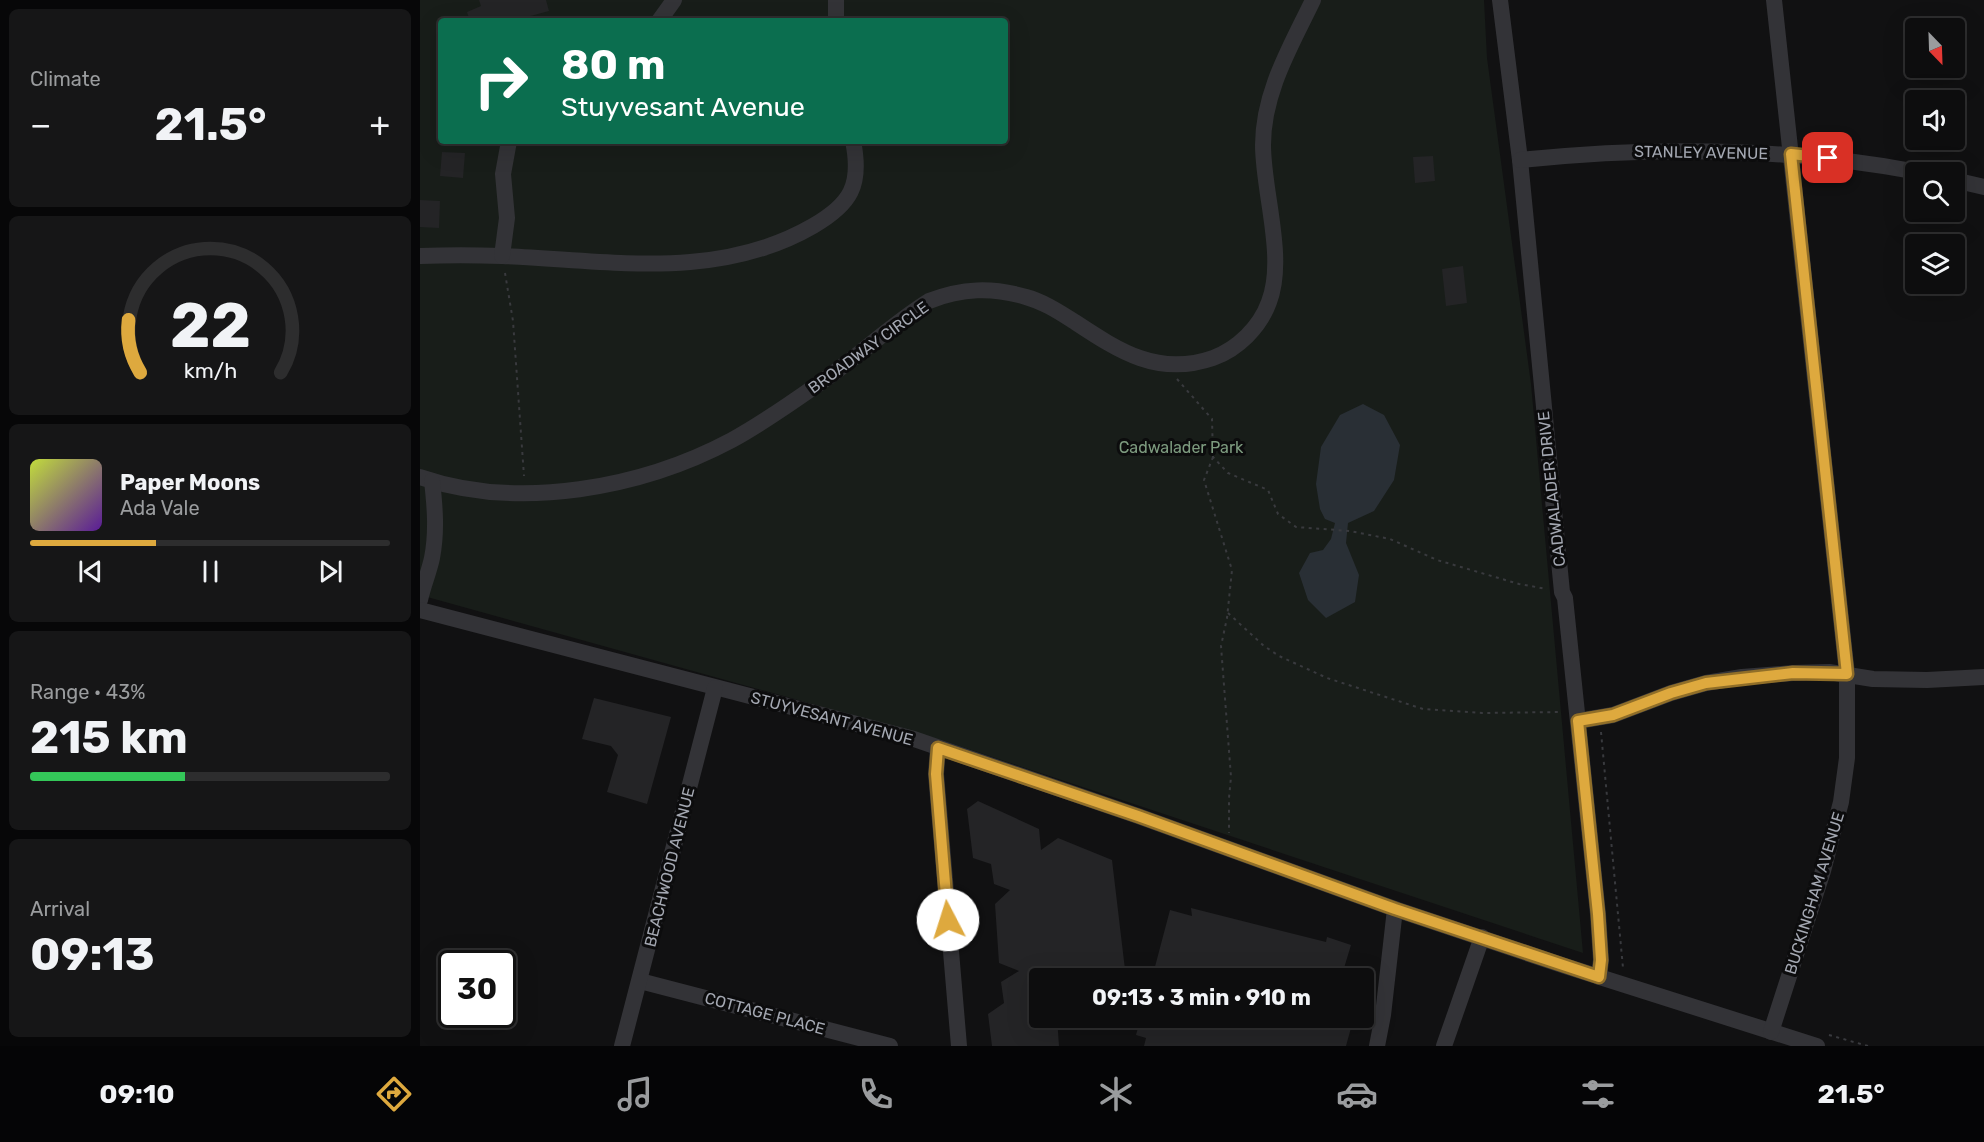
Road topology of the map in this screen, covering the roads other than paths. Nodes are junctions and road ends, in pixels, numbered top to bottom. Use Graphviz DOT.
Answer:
graph roads {
  1 [pos="674,0"];
  2 [pos="836,0"];
  3 [pos="1313,0"];
  4 [pos="1500,0"];
  5 [pos="1774,0"];
  6 [pos="661,18"];
  7 [pos="836,18"];
  8 [pos="508,144"];
  9 [pos="854,144"];
  10 [pos="1791,154"];
  11 [pos="1520,160"];
  12 [pos="1905,170"];
  13 [pos="1965,183"];
  14 [pos="1984,187"];
  15 [pos="420,256"];
  16 [pos="502,256"];
  17 [pos="426,479"];
  18 [pos="420,600"];
  19 [pos="420,610"];
  20 [pos="1847,674"];
  21 [pos="1984,677"];
  22 [pos="715,688"];
  23 [pos="1578,717"];
  24 [pos="938,748"];
  25 [pos="1395,909"];
  26 [pos="1482,937"];
  27 [pos="1599,977"];
  28 [pos="640,981"];
  29 [pos="957,1023"];
  30 [pos="1771,1032"];
  31 [pos="1823,1040"];
  32 [pos="622,1046"];
  33 [pos="890,1046"];
  34 [pos="945,1046"];
  35 [pos="959,1046"];
  36 [pos="1377,1046"];
  37 [pos="1444,1046"];
  1 -- 6 [label="street"];
  2 -- 7 [label="street"];
  3 -- 17 [label="street, BROADWAY CIRCLE"];
  4 -- 11 [label="street, CADWALADER DRIVE"];
  5 -- 10 [label="street, BUCKINGHAM AVENUE"];
  8 -- 16 [label="street"];
  9 -- 16 [label="street"];
  10 -- 11 [label="street, STANLEY AVENUE"];
  10 -- 12 [label="street, STANLEY AVENUE"];
  10 -- 20 [label="street, BUCKINGHAM AVENUE"];
  11 -- 23 [label="street, CADWALADER DRIVE"];
  13 -- 14 [label="street"];
  15 -- 16 [label="street"];
  17 -- 18 [label="street"];
  19 -- 22 [label="street, STUYVESANT AVENUE"];
  20 -- 21 [label="street"];
  20 -- 23 [label="street"];
  20 -- 30 [label="street, BUCKINGHAM AVENUE"];
  22 -- 24 [label="street, STUYVESANT AVENUE"];
  22 -- 28 [label="street, BEACHWOOD AVENUE"];
  23 -- 27 [label="street, CADWALADER DRIVE"];
  24 -- 25 [label="street, STUYVESANT AVENUE"];
  24 -- 29 [label="street"];
  25 -- 26 [label="street, STUYVESANT AVENUE"];
  25 -- 36 [label="street"];
  26 -- 27 [label="street, STUYVESANT AVENUE"];
  26 -- 37 [label="street"];
  27 -- 30 [label="street, STUYVESANT AVENUE"];
  28 -- 32 [label="street, BEACHWOOD AVENUE"];
  28 -- 33 [label="street, COTTAGE PLACE"];
  29 -- 34 [label="street"];
  29 -- 35 [label="street"];
  30 -- 31 [label="street, STUYVESANT AVENUE"];
}
